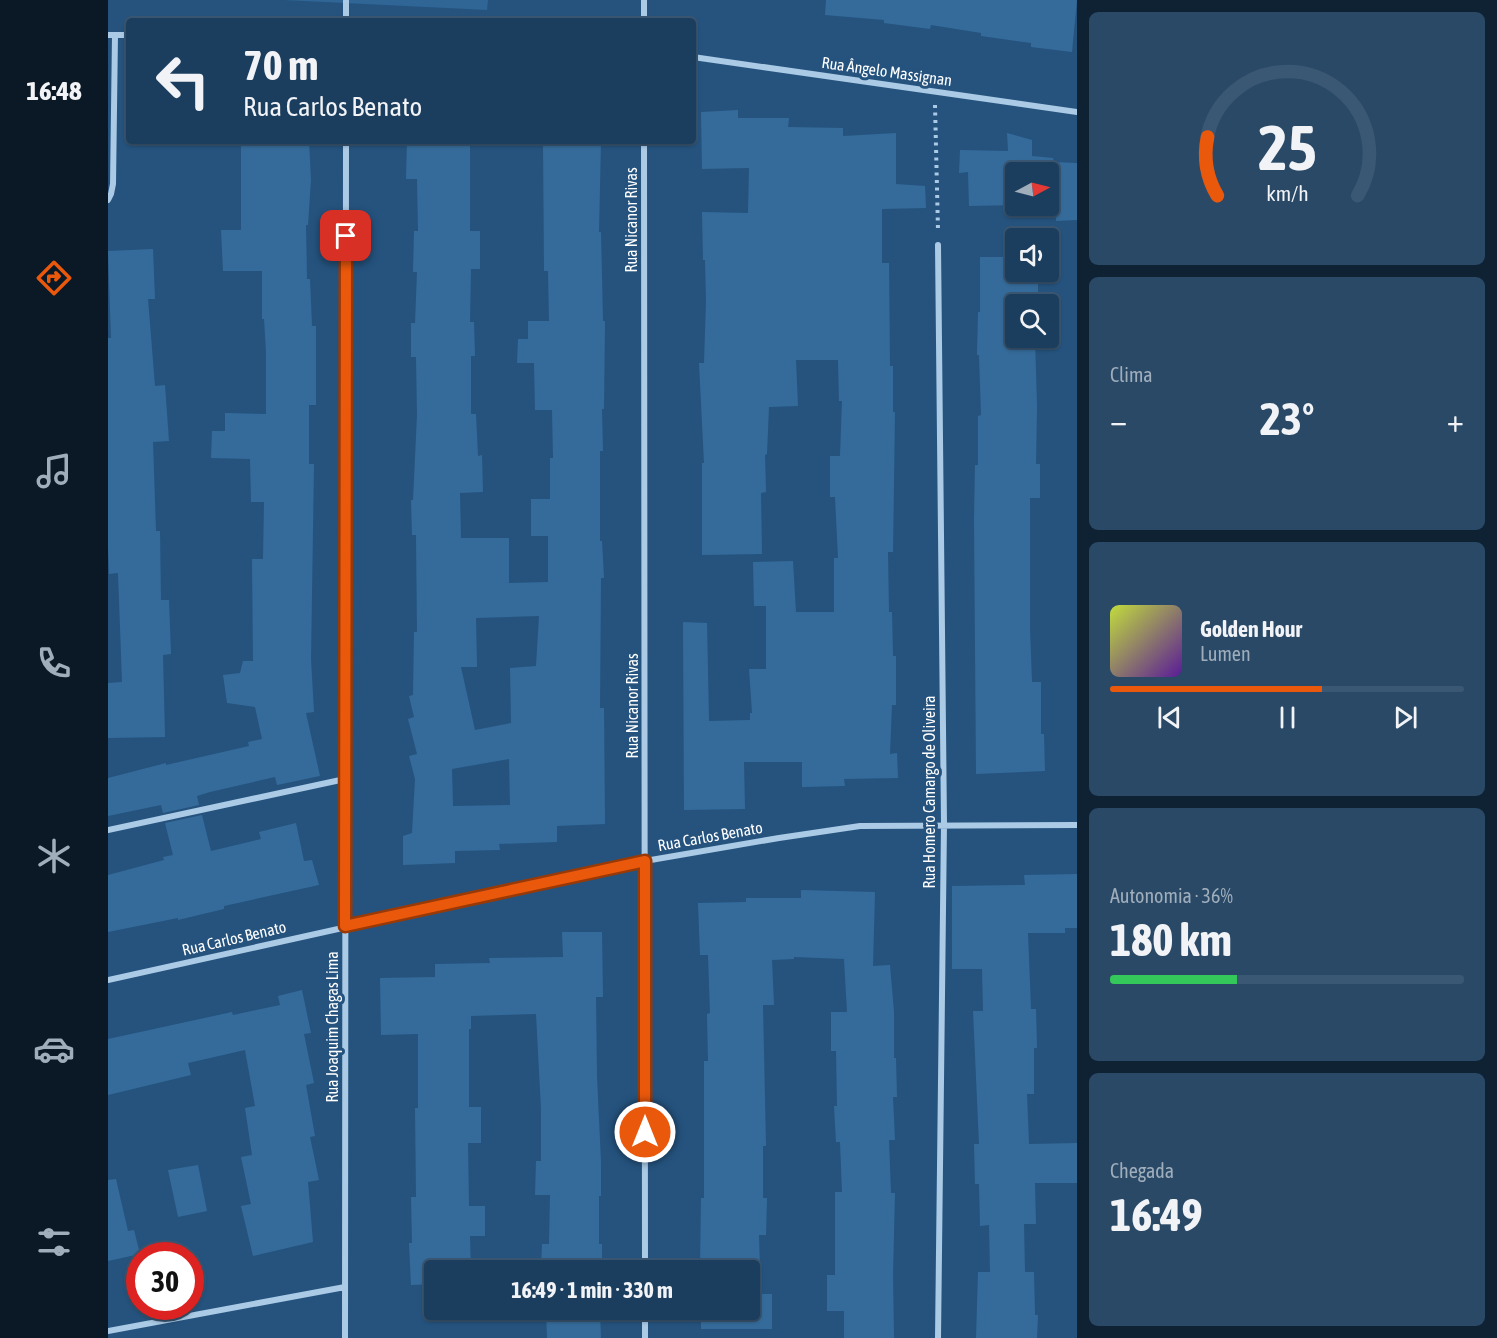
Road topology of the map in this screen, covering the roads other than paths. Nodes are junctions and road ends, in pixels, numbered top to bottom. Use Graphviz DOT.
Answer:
graph roads {
  1 [pos="346,0"];
  2 [pos="644,0"];
  3 [pos="346,18"];
  4 [pos="644,18"];
  5 [pos="111,35"];
  6 [pos="696,57"];
  7 [pos="1077,112"];
  8 [pos="346,144"];
  9 [pos="645,144"];
  10 [pos="108,200"];
  11 [pos="938,245"];
  12 [pos="345,779"];
  13 [pos="944,824"];
  14 [pos="1077,825"];
  15 [pos="108,831"];
  16 [pos="645,861"];
  17 [pos="345,926"];
  18 [pos="108,980"];
  19 [pos="645,1260"];
  20 [pos="345,1287"];
  21 [pos="645,1320"];
  22 [pos="108,1331"];
  23 [pos="345,1338"];
  24 [pos="645,1338"];
  25 [pos="938,1338"];
  1 -- 3 [label="street"];
  2 -- 4 [label="street"];
  5 -- 10 [label="street"];
  6 -- 7 [label="street, Rua Ângelo Massignan"];
  8 -- 12 [label="street, Rua Joaquim Chagas Lima"];
  9 -- 16 [label="street, Rua Nicanor Rivas"];
  11 -- 13 [label="street, Rua Homero Camargo de Oliveira"];
  12 -- 15 [label="street"];
  12 -- 17 [label="street, Rua Joaquim Chagas Lima"];
  13 -- 14 [label="street, Rua Carlos Benato"];
  13 -- 16 [label="street, Rua Carlos Benato"];
  13 -- 25 [label="street, Rua Homero Camargo de Oliveira"];
  16 -- 17 [label="street, Rua Carlos Benato"];
  16 -- 19 [label="street, Rua Nicanor Rivas"];
  17 -- 18 [label="street, Rua Carlos Benato"];
  17 -- 20 [label="street, Rua Joaquim Chagas Lima"];
  20 -- 22 [label="street"];
  20 -- 23 [label="street, Rua Joaquim Chagas Lima"];
  21 -- 24 [label="street"];
}
